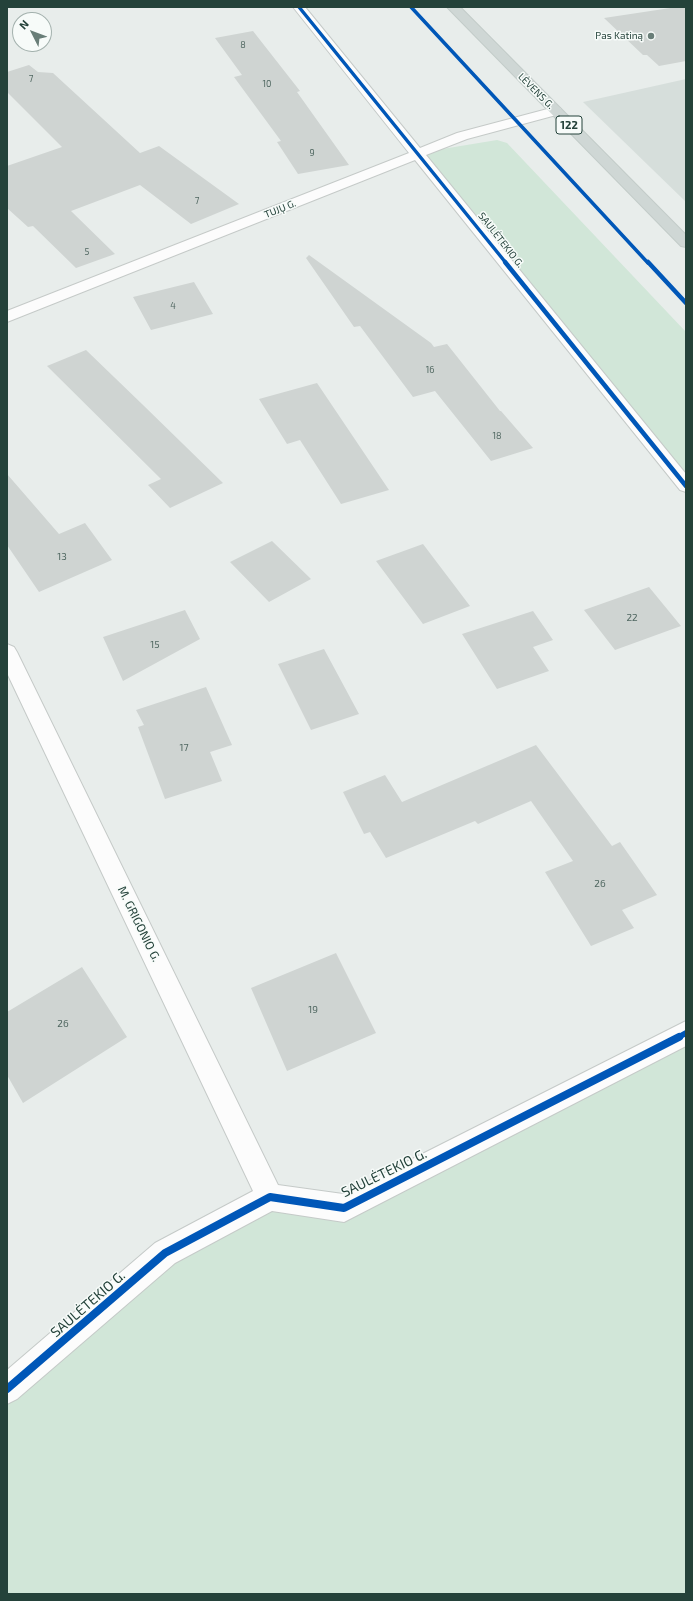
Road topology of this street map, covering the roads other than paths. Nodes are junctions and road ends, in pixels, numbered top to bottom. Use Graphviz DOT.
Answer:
graph roads {
  1 [pos="300,7"];
  2 [pos="453,7"];
  3 [pos="555,111"];
  4 [pos="418,153"];
  5 [pos="686,243"];
  6 [pos="7,317"];
  7 [pos="686,486"];
  8 [pos="7,652"];
  9 [pos="686,1033"];
  10 [pos="270,1197"];
  11 [pos="7,1389"];
  1 -- 4 [label="street, SAULĖTEKIO G."];
  2 -- 3 [label="main road, LĖVENS G. / 122"];
  3 -- 4 [label="street, TUJŲ G."];
  3 -- 5 [label="main road, LĖVENS G. / 122"];
  4 -- 6 [label="street, TUJŲ G."];
  4 -- 7 [label="street, SAULĖTEKIO G."];
  8 -- 10 [label="street, M. GRIGONIO G."];
  9 -- 10 [label="street, SAULĖTEKIO G."];
  10 -- 11 [label="street, SAULĖTEKIO G."];
}
